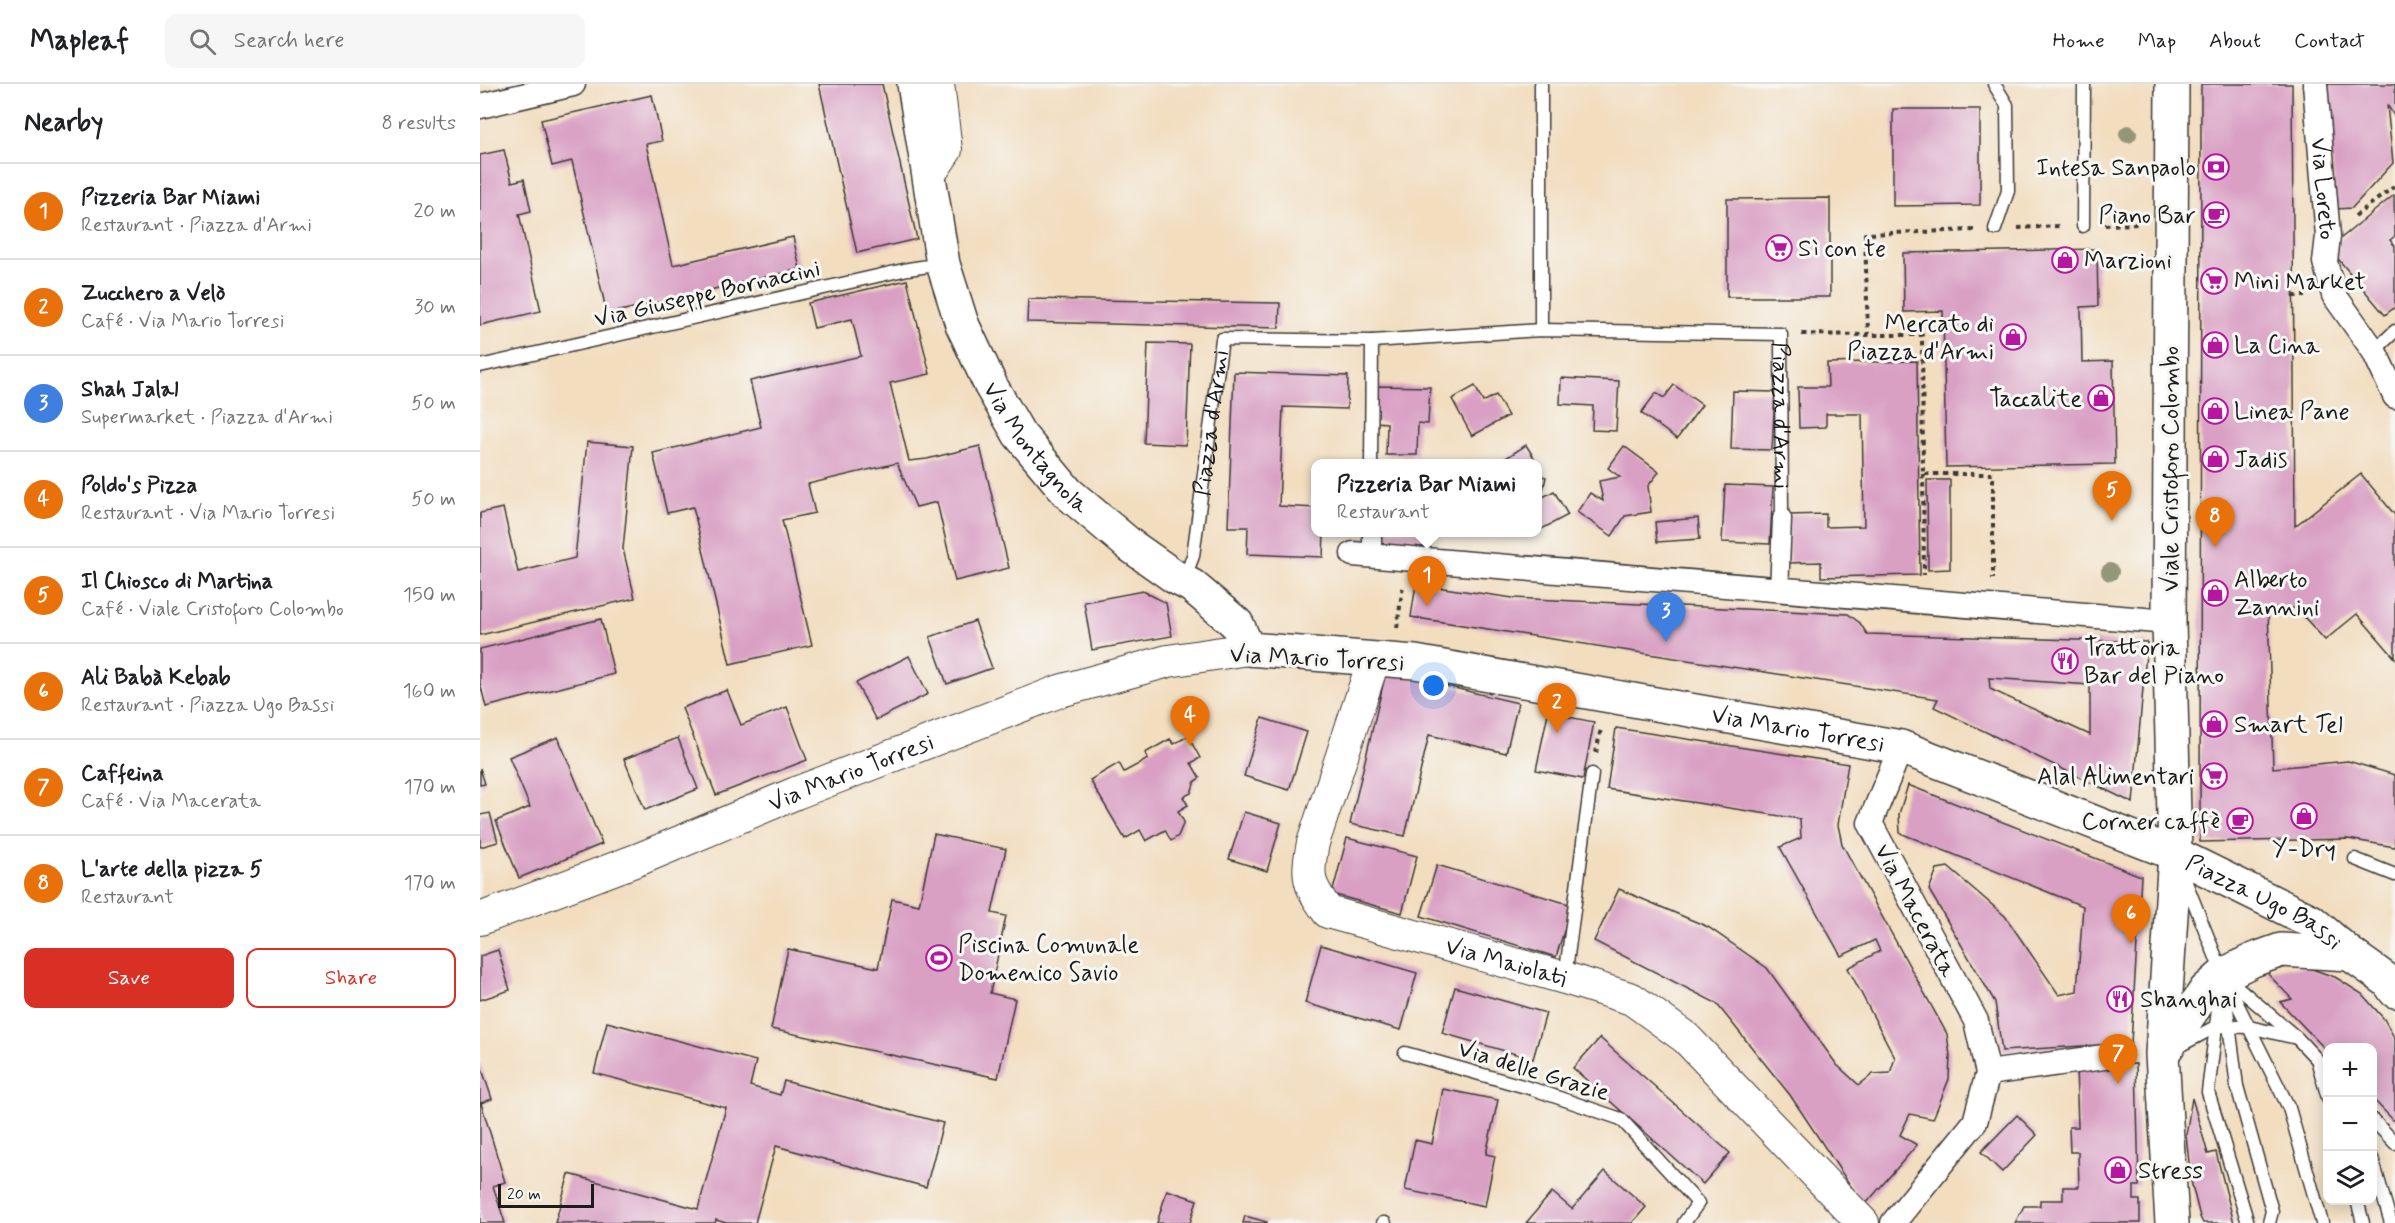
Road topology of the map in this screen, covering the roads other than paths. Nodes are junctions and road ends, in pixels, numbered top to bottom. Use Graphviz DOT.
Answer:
graph roads {
  1 [pos="573,84"];
  2 [pos="914,84"];
  3 [pos="938,84"];
  4 [pos="1541,84"];
  5 [pos="1994,84"];
  6 [pos="2084,84"];
  7 [pos="2172,84"];
  8 [pos="2315,84"];
  9 [pos="480,106"];
  10 [pos="929,175"];
  11 [pos="2083,226"];
  12 [pos="1995,229"];
  13 [pos="943,264"];
  14 [pos="1541,330"];
  15 [pos="2395,331"];
  16 [pos="1372,341"];
  17 [pos="2374,351"];
  18 [pos="480,366"];
  19 [pos="2395,396"];
  20 [pos="1371,459"];
  21 [pos="1782,518"];
  22 [pos="1366,548"];
  23 [pos="1184,581"];
  24 [pos="1779,591"];
  25 [pos="2169,622"];
  26 [pos="1248,650"];
  27 [pos="1383,659"];
  28 [pos="1900,747"];
  29 [pos="1593,774"];
  30 [pos="2175,854"];
  31 [pos="2355,859"];
  32 [pos="2395,875"];
  33 [pos="480,919"];
  34 [pos="2350,954"];
  35 [pos="2223,975"];
  36 [pos="1565,978"];
  37 [pos="2395,991"];
  38 [pos="2223,1025"];
  39 [pos="2249,1027"];
  40 [pos="2297,1038"];
  41 [pos="1405,1053"];
  42 [pos="2162,1054"];
  43 [pos="2104,1057"];
  44 [pos="2316,1059"];
  45 [pos="2323,1066"];
  46 [pos="1988,1073"];
  47 [pos="2328,1097"];
  48 [pos="2377,1123"];
  49 [pos="2395,1143"];
  50 [pos="2377,1172"];
  51 [pos="2358,1205"];
  52 [pos="2173,1222"];
  53 [pos="1684,1223"];
  54 [pos="1863,1223"];
  55 [pos="1893,1223"];
  56 [pos="2248,1223"];
  57 [pos="2268,1223"];
  58 [pos="2322,1223"];
  59 [pos="2363,1223"];
  60 [pos="2391,1223"];
  1 -- 9 [label="street"];
  2 -- 10 [label="main road, Via Montagnola"];
  3 -- 10 [label="street"];
  4 -- 14 [label="lane"];
  5 -- 12 [label="lane"];
  6 -- 11 [label="lane"];
  7 -- 25 [label="main road, Viale Cristoforo Colombo"];
  8 -- 17 [label="street, Via Loreto"];
  10 -- 13 [label="main road, Via Montagnola"];
  13 -- 18 [label="lane, Via Giuseppe Bornaccini"];
  13 -- 23 [label="main road, Via Montagnola"];
  14 -- 16 [label="lane, Piazza d'Armi"];
  14 -- 21 [label="lane, Piazza d'Armi"];
  15 -- 17 [label="lane"];
  16 -- 20 [label="lane"];
  16 -- 23 [label="lane, Piazza d'Armi"];
  17 -- 19 [label="street, Via Loreto"];
  21 -- 24 [label="street, Piazza d'Armi"];
  22 -- 24 [label="street"];
  23 -- 26 [label="main road, Via Montagnola"];
  24 -- 25 [label="street"];
  25 -- 30 [label="main road, Viale Cristoforo Colombo"];
  26 -- 27 [label="main road, Via Mario Torresi"];
  26 -- 33 [label="street, Via Mario Torresi"];
  27 -- 28 [label="main road, Via Mario Torresi"];
  27 -- 36 [label="street, Via Maiolati"];
  28 -- 30 [label="main road, Via Mario Torresi"];
  28 -- 46 [label="street, Via Macerata"];
  29 -- 36 [label="lane"];
  30 -- 34 [label="main road, Piazza Ugo Bassi"];
  30 -- 35 [label="lane, Piazza Ugo Bassi"];
  30 -- 42 [label="main road, Piazza Ugo Bassi"];
  31 -- 32 [label="lane"];
  34 -- 35 [label="main road, Piazza Ugo Bassi"];
  34 -- 37 [label="main road, Piazza Ugo Bassi"];
  35 -- 38 [label="lane, Piazza Ugo Bassi"];
  35 -- 39 [label="lane, Piazza Ugo Bassi"];
  35 -- 40 [label="lane, Piazza Ugo Bassi"];
  35 -- 42 [label="main road, Piazza Ugo Bassi"];
  36 -- 54 [label="street, Via Maiolati"];
  38 -- 39 [label="lane"];
  38 -- 42 [label="lane"];
  38 -- 56 [label="lane, Piazza Ugo Bassi"];
  38 -- 57 [label="lane, Piazza Ugo Bassi"];
  39 -- 40 [label="lane"];
  39 -- 58 [label="lane, Piazza Ugo Bassi"];
  40 -- 44 [label="lane, Piazza Ugo Bassi"];
  41 -- 53 [label="lane, Via delle Grazie"];
  42 -- 52 [label="main road, Piazza Ugo Bassi"];
  43 -- 46 [label="street"];
  44 -- 45 [label="lane, Piazza Ugo Bassi"];
  44 -- 47 [label="lane, Piazza Ugo Bassi"];
  46 -- 55 [label="street, Via Macerata"];
  48 -- 49 [label="lane"];
  50 -- 60 [label="lane"];
  51 -- 59 [label="lane"];
}
